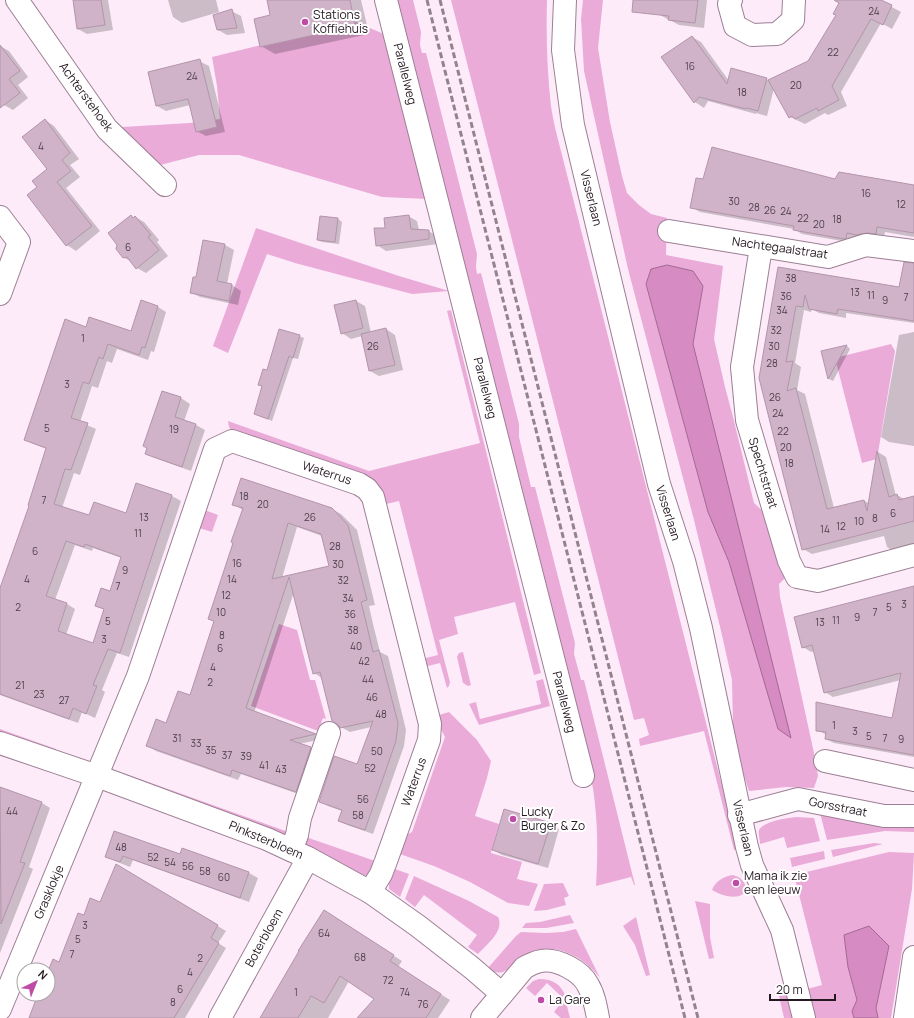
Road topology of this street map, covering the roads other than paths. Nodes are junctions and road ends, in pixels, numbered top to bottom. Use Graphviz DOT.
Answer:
graph roads {
  1 [pos="17,0"];
  2 [pos="386,0"];
  3 [pos="565,0"];
  4 [pos="731,0"];
  5 [pos="794,0"];
  6 [pos="165,185"];
  7 [pos="0,218"];
  8 [pos="669,231"];
  9 [pos="761,247"];
  10 [pos="914,251"];
  11 [pos="0,294"];
  12 [pos="914,555"];
  13 [pos="329,733"];
  14 [pos="0,743"];
  15 [pos="824,761"];
  16 [pos="97,776"];
  17 [pos="583,776"];
  18 [pos="914,780"];
  19 [pos="740,815"];
  20 [pos="914,816"];
  21 [pos="300,854"];
  22 [pos="370,892"];
  23 [pos="914,957"];
  24 [pos="502,994"];
  25 [pos="0,1009"];
  26 [pos="220,1018"];
  27 [pos="482,1018"];
  28 [pos="598,1018"];
  29 [pos="804,1018"];
  30 [pos="905,1018"];
  1 -- 6 [label="street, Achterstehoek"];
  2 -- 17 [label="street, Parallelweg"];
  3 -- 19 [label="street, Visserlaan"];
  4 -- 5 [label="street"];
  7 -- 11 [label="street"];
  8 -- 9 [label="street, Nachtegaalstraat"];
  9 -- 10 [label="street, Nachtegaalstraat"];
  9 -- 12 [label="street, Spechtstraat"];
  13 -- 21 [label="street, Boterbloem"];
  14 -- 16 [label="street, Pinksterbloem"];
  15 -- 18 [label="street"];
  16 -- 21 [label="street, Pinksterbloem"];
  16 -- 22 [label="street, Waterrus"];
  16 -- 25 [label="street, Grasklokje"];
  19 -- 20 [label="street, Gorsstraat"];
  19 -- 29 [label="street, Visserlaan"];
  21 -- 22 [label="street, Pinksterbloem"];
  21 -- 26 [label="street, Boterbloem"];
  22 -- 24 [label="street, Pinksterbloem"];
  23 -- 30 [label="street"];
  24 -- 27 [label="street"];
  24 -- 28 [label="street"];
}
